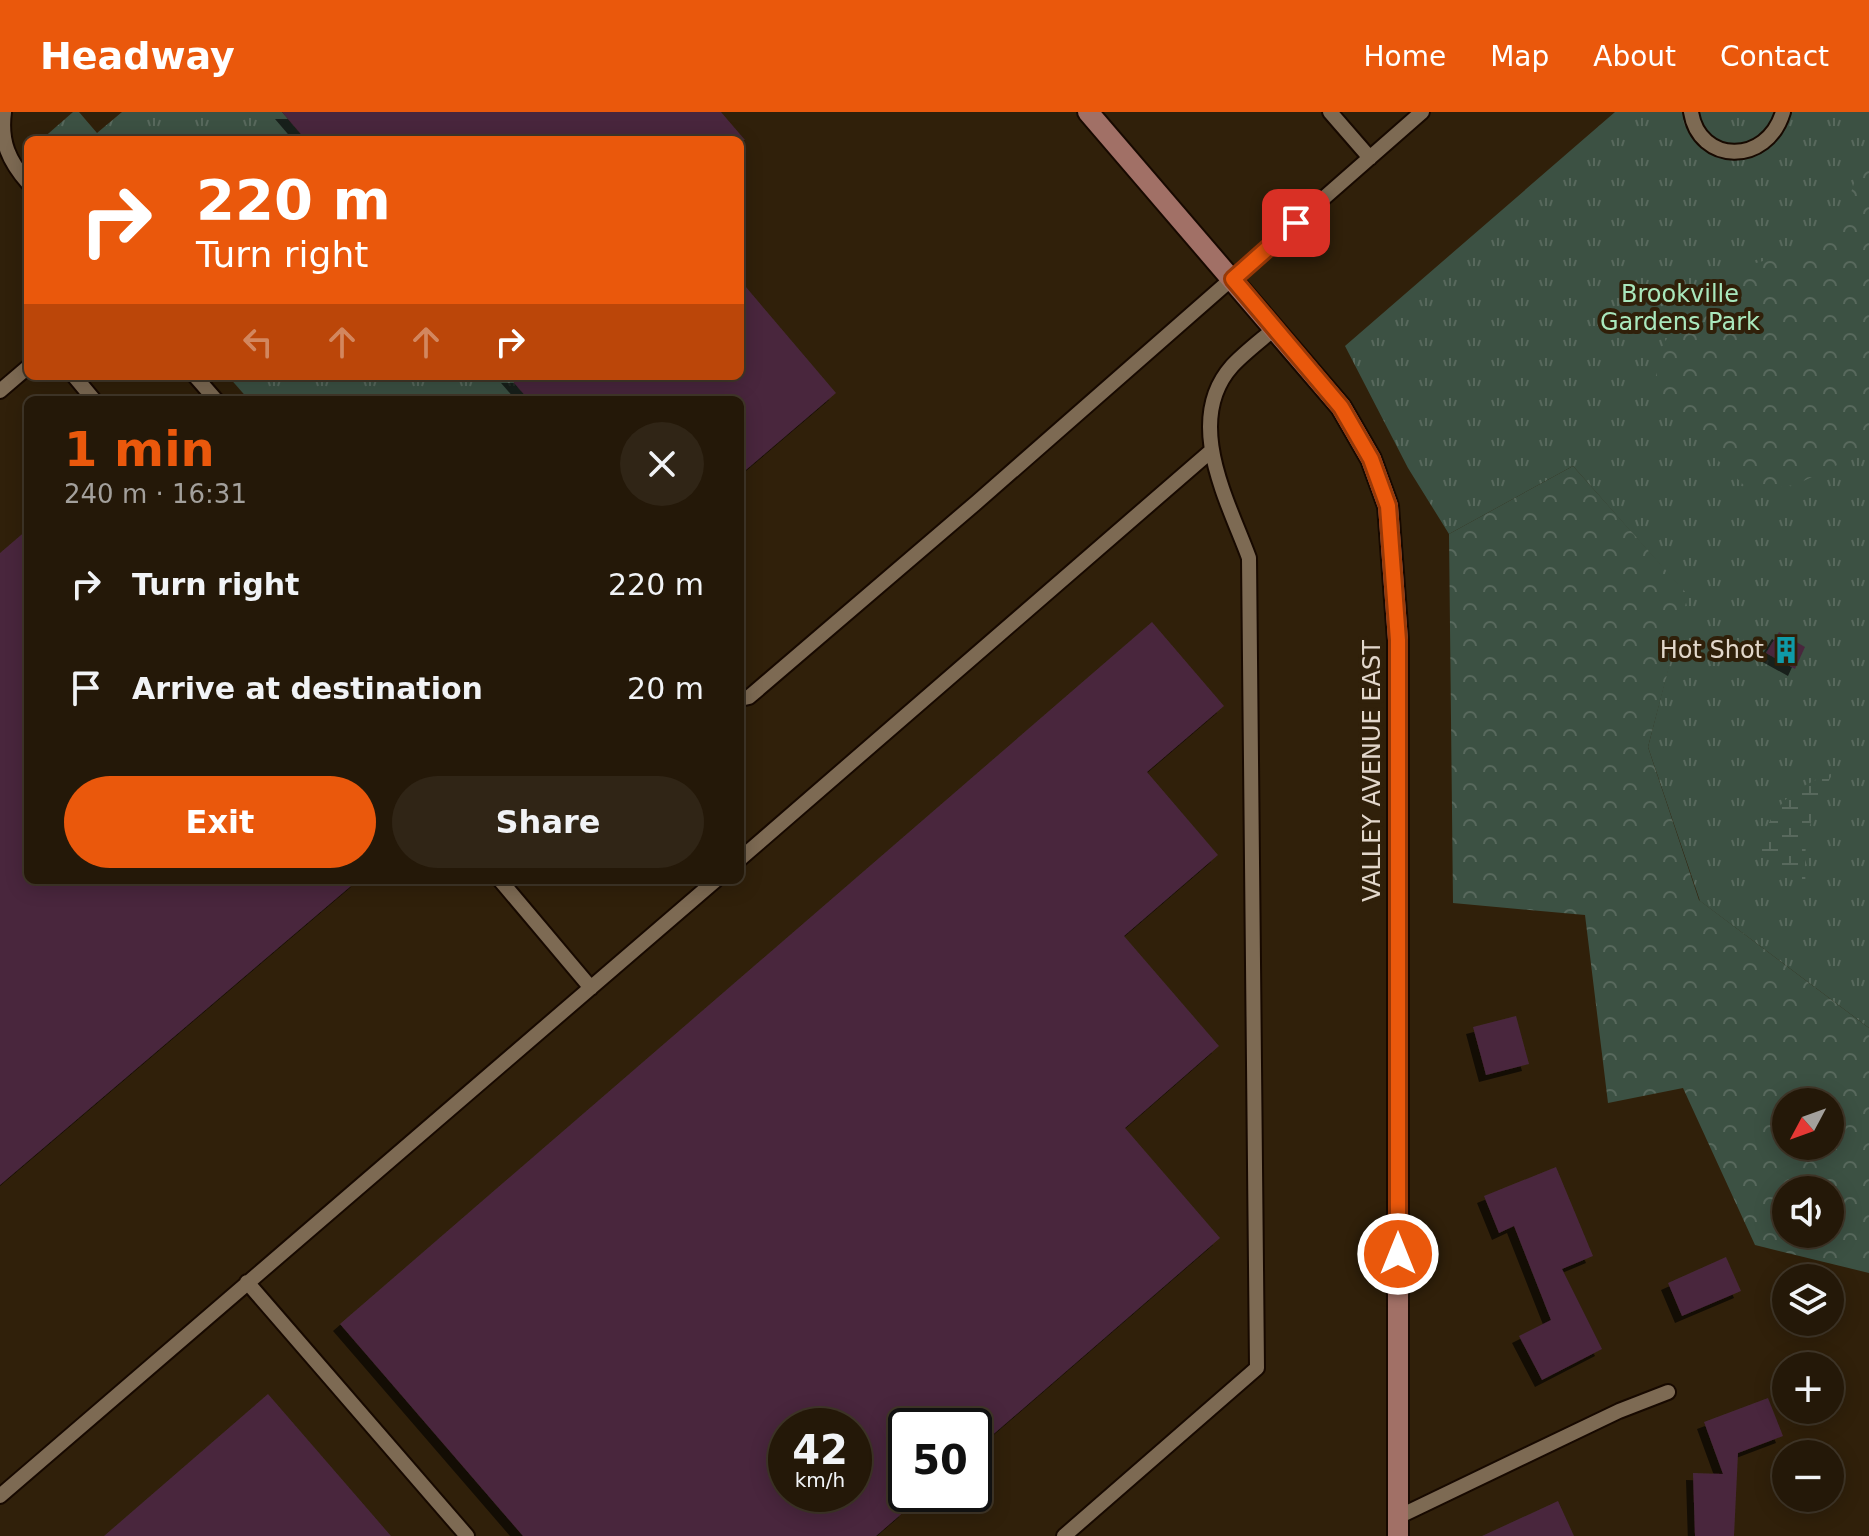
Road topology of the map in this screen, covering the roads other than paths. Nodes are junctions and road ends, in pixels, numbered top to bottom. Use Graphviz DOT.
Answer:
graph roads {
  1 [pos="4,112"];
  2 [pos="1088,112"];
  3 [pos="1330,112"];
  4 [pos="1422,112"];
  5 [pos="1691,112"];
  6 [pos="1783,112"];
  7 [pos="1370,158"];
  8 [pos="24,179"];
  9 [pos="1233,279"];
  10 [pos="1274,329"];
  11 [pos="24,370"];
  12 [pos="77,380"];
  13 [pos="198,380"];
  14 [pos="0,391"];
  15 [pos="91,396"];
  16 [pos="212,396"];
  17 [pos="1211,451"];
  18 [pos="744,698"];
  19 [pos="744,856"];
  20 [pos="503,884"];
  21 [pos="711,884"];
  22 [pos="591,988"];
  23 [pos="247,1282"];
  24 [pos="1668,1392"];
  25 [pos="0,1496"];
  26 [pos="1398,1527"];
  27 [pos="467,1536"];
  28 [pos="1064,1536"];
  1 -- 8 [label="lane"];
  2 -- 9 [label="main road, VALLEY AVENUE EAST"];
  3 -- 7 [label="lane"];
  4 -- 7 [label="lane"];
  5 -- 6 [label="lane"];
  7 -- 9 [label="lane"];
  9 -- 10 [label="main road, VALLEY AVENUE EAST"];
  9 -- 18 [label="lane"];
  10 -- 17 [label="lane"];
  10 -- 26 [label="main road, VALLEY AVENUE EAST"];
  11 -- 14 [label="lane"];
  12 -- 15 [label="lane"];
  13 -- 16 [label="lane"];
  17 -- 19 [label="lane"];
  17 -- 28 [label="lane"];
  20 -- 22 [label="lane"];
  21 -- 22 [label="lane"];
  22 -- 23 [label="lane"];
  23 -- 25 [label="lane"];
  23 -- 27 [label="lane"];
  24 -- 26 [label="lane"];
}
